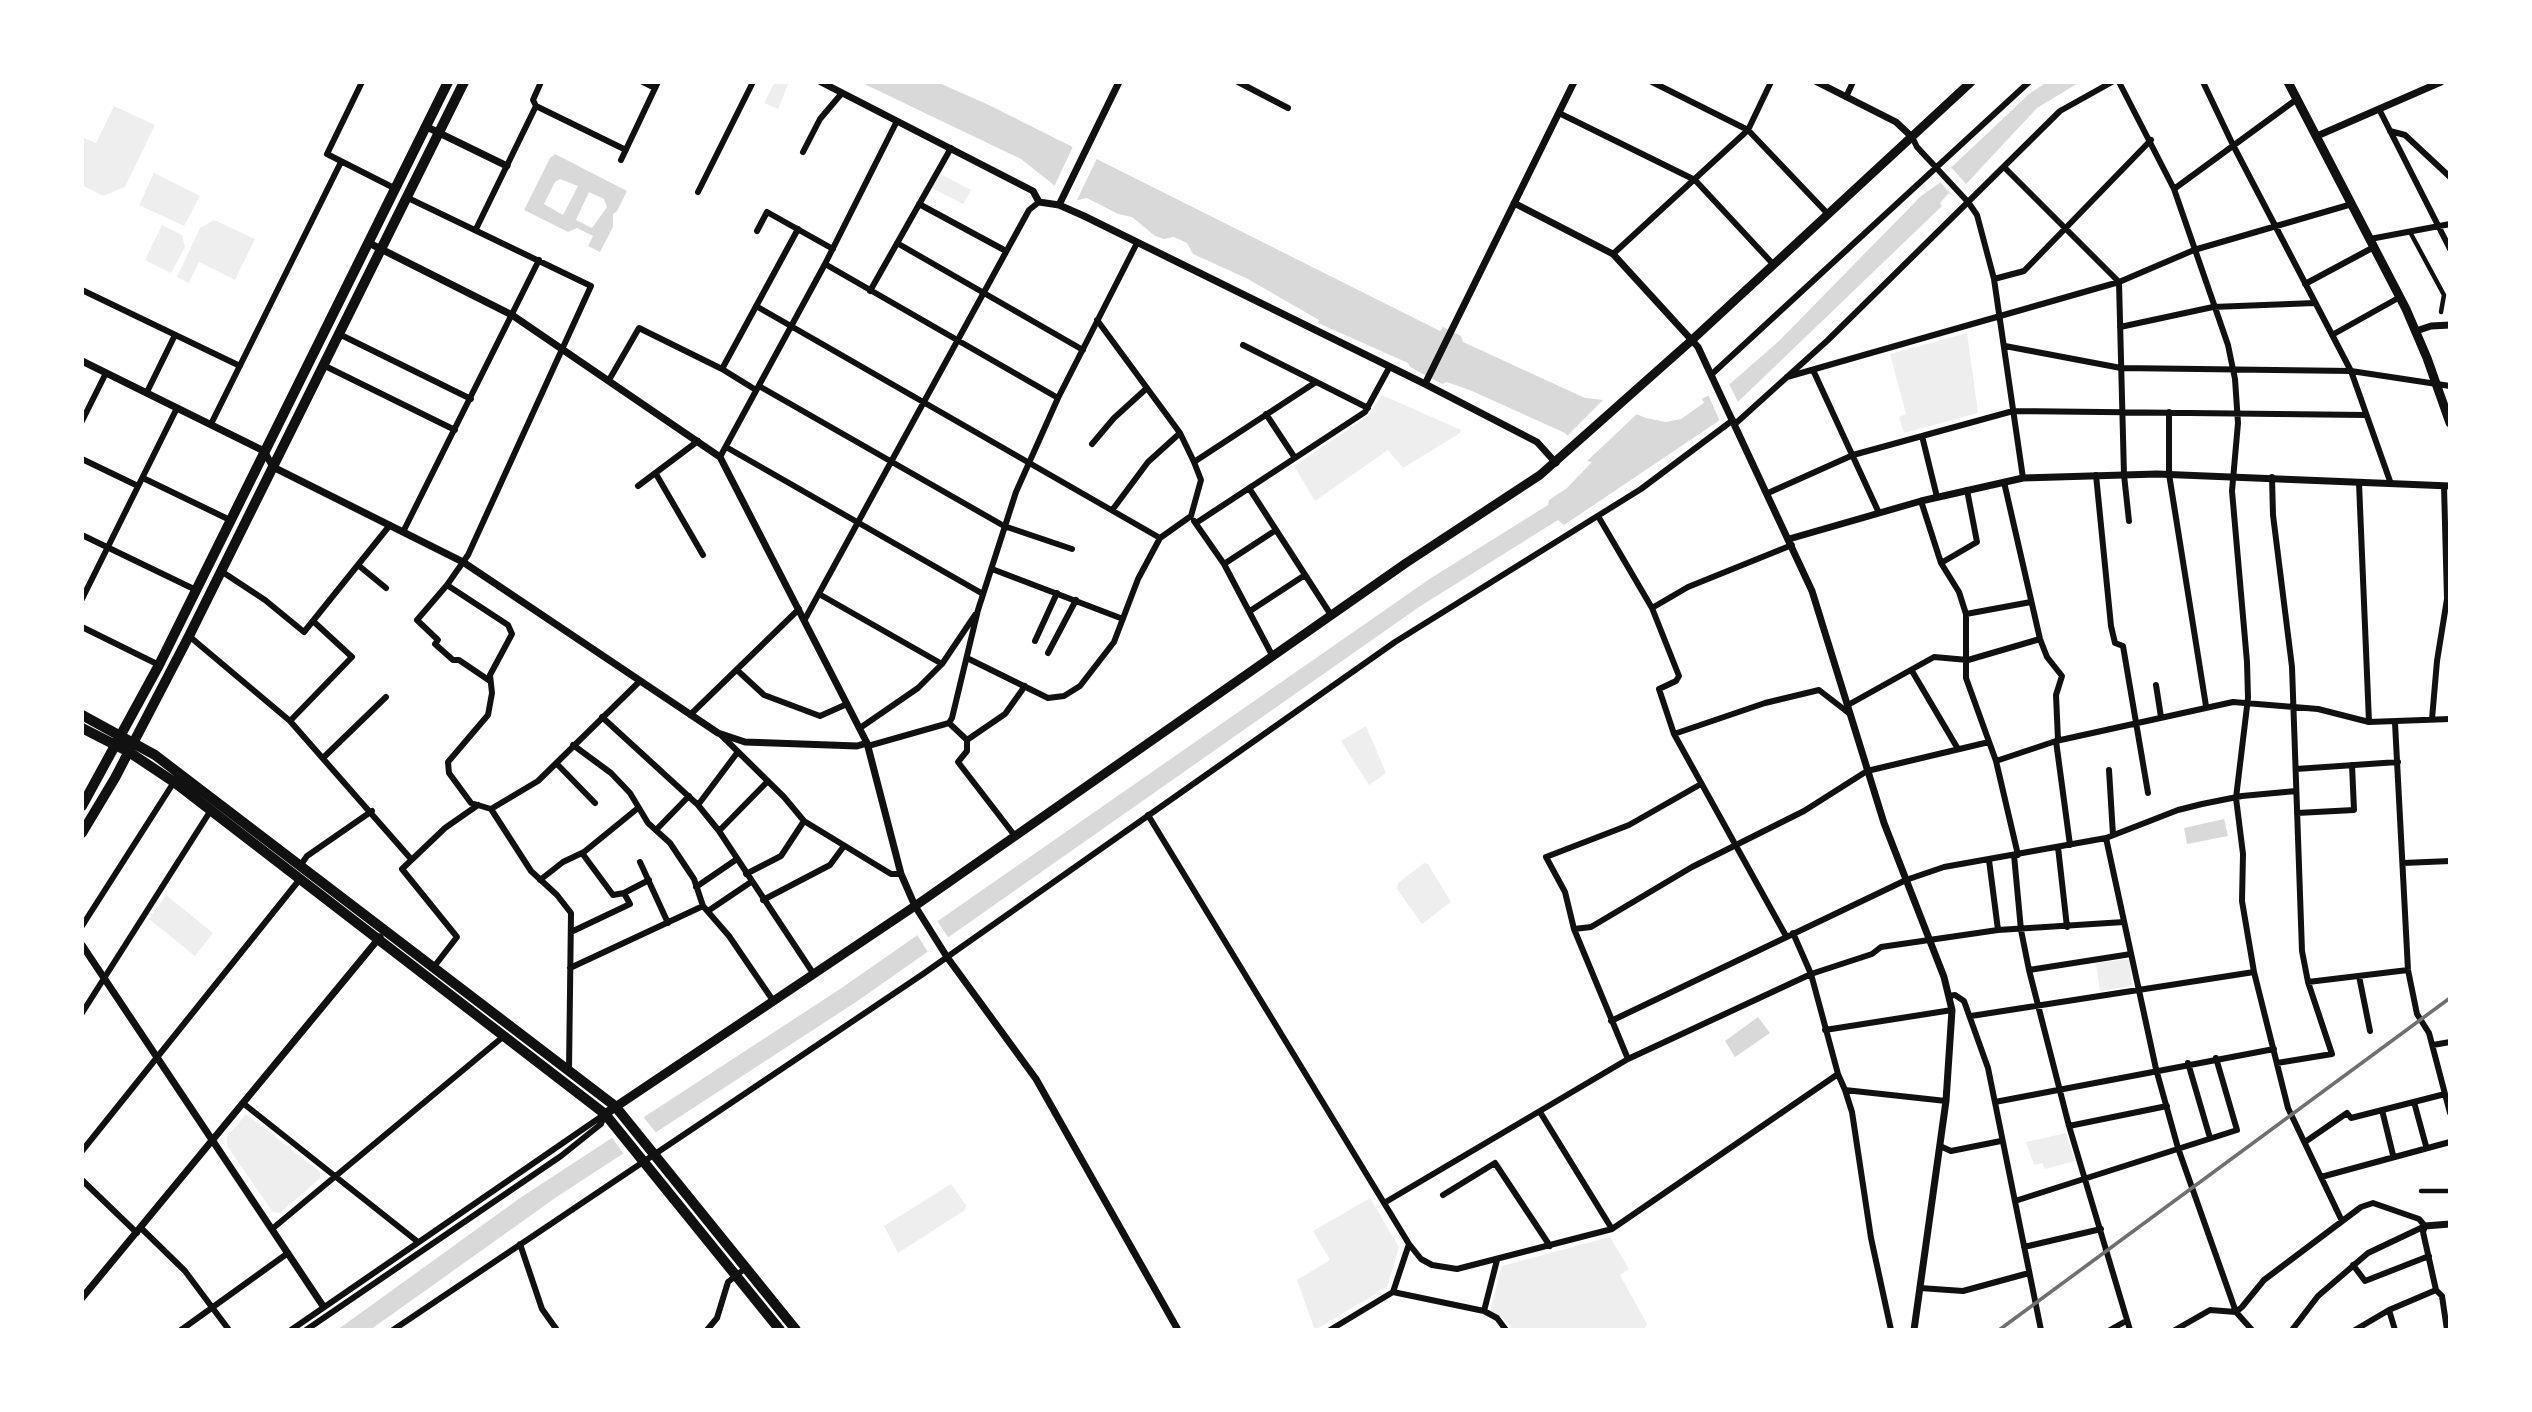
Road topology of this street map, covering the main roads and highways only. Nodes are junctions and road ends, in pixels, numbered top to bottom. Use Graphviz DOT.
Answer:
graph roads {
  1 [pos="448,82"];
  2 [pos="464,82"];
  3 [pos="1971,82"];
  4 [pos="2288,82"];
  5 [pos="2450,423"];
  6 [pos="82,715"];
  7 [pos="82,728"];
  8 [pos="122,735"];
  9 [pos="134,741"];
  10 [pos="117,746"];
  11 [pos="129,752"];
  12 [pos="82,806"];
  13 [pos="82,833"];
  14 [pos="381,935"];
  15 [pos="615,1106"];
  16 [pos="610,1120"];
  17 [pos="780,1330"];
  18 [pos="796,1330"];
  1 -- 8 [label="main road"];
  2 -- 9 [label="main road"];
  3 -- 15 [label="main road"];
  4 -- 5 [label="main road"];
  6 -- 8 [label="main road"];
  7 -- 10 [label="main road"];
  8 -- 9 [label="main road"];
  8 -- 10 [label="main road"];
  9 -- 11 [label="main road"];
  9 -- 14 [label="main road"];
  10 -- 11 [label="main road"];
  10 -- 12 [label="main road"];
  11 -- 13 [label="main road"];
  11 -- 14 [label="main road"];
  14 -- 15 [label="main road"];
  14 -- 16 [label="main road"];
  15 -- 16 [label="main road"];
  15 -- 18 [label="main road"];
  16 -- 17 [label="main road"];
}
